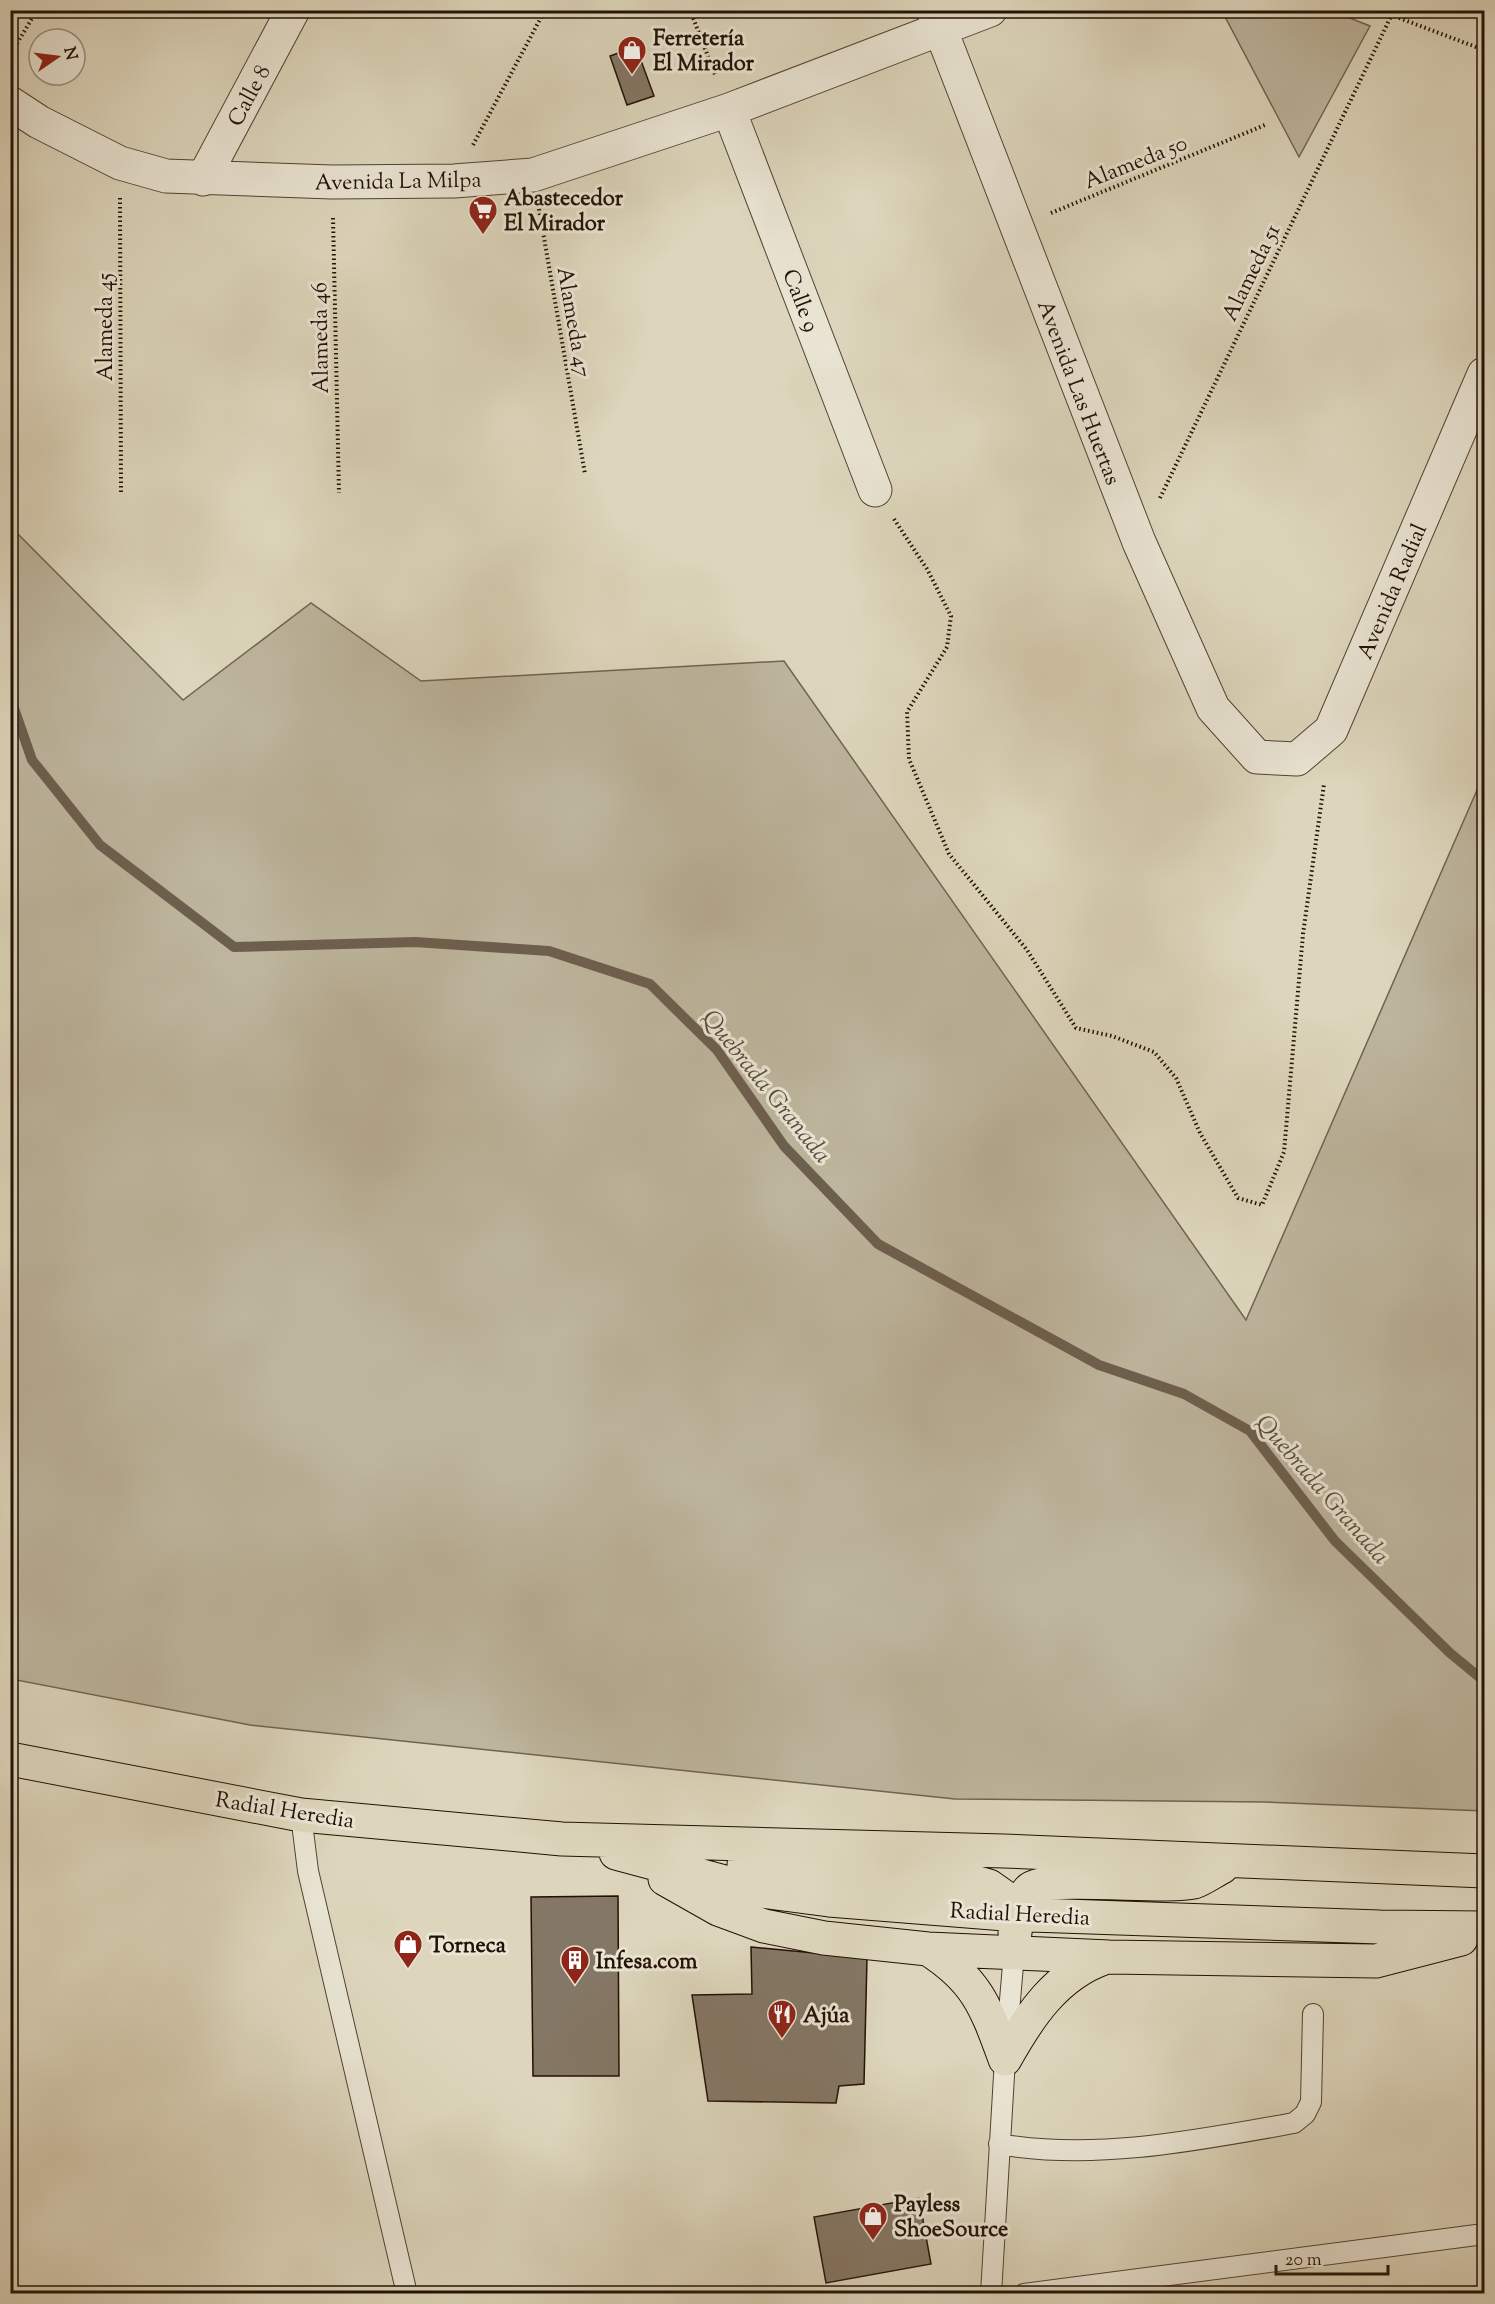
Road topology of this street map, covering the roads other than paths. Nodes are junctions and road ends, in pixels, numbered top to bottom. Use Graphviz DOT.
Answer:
graph roads {
  1 [pos="293,10"];
  2 [pos="990,10"];
  3 [pos="937,20"];
  4 [pos="10,103"];
  5 [pos="729,110"];
  6 [pos="203,179"];
  7 [pos="1485,374"];
  8 [pos="875,490"];
  9 [pos="1257,757"];
  10 [pos="10,1759"];
  11 [pos="301,1815"];
  12 [pos="623,1849"];
  13 [pos="1232,1862"];
  14 [pos="1485,1871"];
  15 [pos="1016,1914"];
  16 [pos="1485,1928"];
  17 [pos="1485,1933"];
  18 [pos="928,1949"];
  19 [pos="1014,1953"];
  20 [pos="1109,1957"];
  21 [pos="1313,2014"];
  22 [pos="1005,2059"];
  23 [pos="999,2144"];
  24 [pos="1485,2234"];
  25 [pos="1089,2289"];
  26 [pos="407,2294"];
  27 [pos="991,2294"];
  28 [pos="1024,2294"];
  1 -- 6 [label="street, Calle 8"];
  2 -- 3 [label="street, Avenida La Milpa"];
  3 -- 5 [label="street, Avenida La Milpa"];
  3 -- 9 [label="street, Avenida Las Huertas"];
  4 -- 6 [label="street, Avenida La Milpa"];
  5 -- 6 [label="street, Avenida La Milpa"];
  5 -- 8 [label="street, Calle 9"];
  7 -- 9 [label="street, Avenida Radial"];
  10 -- 11 [label="main road, Radial Heredia"];
  11 -- 12 [label="main road, Radial Heredia"];
  11 -- 26 [label="lane"];
  12 -- 13 [label="main road, Radial Heredia"];
  12 -- 15 [label="main road, Radial Heredia"];
  12 -- 18 [label="main road"];
  13 -- 14 [label="main road, Radial Heredia"];
  13 -- 15 [label="main road"];
  15 -- 16 [label="main road, Radial Heredia"];
  15 -- 19 [label="main road"];
  17 -- 20 [label="main road"];
  18 -- 19 [label="main road"];
  18 -- 22 [label="main road"];
  19 -- 20 [label="main road"];
  19 -- 22 [label="lane"];
  20 -- 22 [label="main road"];
  21 -- 23 [label="lane"];
  22 -- 23 [label="lane"];
  23 -- 27 [label="lane"];
  24 -- 25 [label="lane"];
  25 -- 28 [label="lane"];
}
